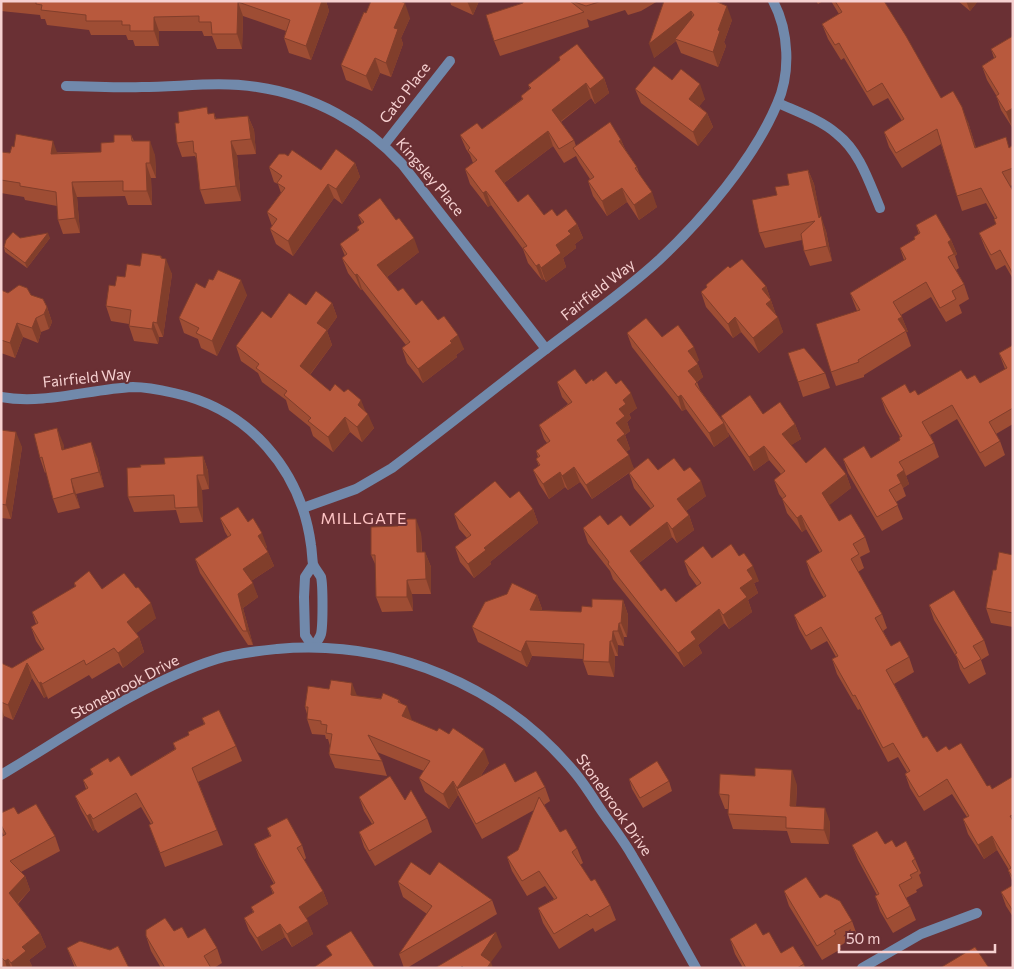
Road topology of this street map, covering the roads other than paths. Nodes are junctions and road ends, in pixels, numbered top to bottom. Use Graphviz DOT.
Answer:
graph roads {
  1 [pos="772,1"];
  2 [pos="450,61"];
  3 [pos="66,86"];
  4 [pos="778,103"];
  5 [pos="384,145"];
  6 [pos="880,208"];
  7 [pos="546,349"];
  8 [pos="1,397"];
  9 [pos="303,508"];
  10 [pos="313,565"];
  11 [pos="313,647"];
  12 [pos="1,775"];
  13 [pos="977,913"];
  14 [pos="696,968"];
  15 [pos="862,968"];
  1 -- 4 [label="street, Fairfield Way"];
  2 -- 5 [label="street, Cato Place"];
  3 -- 5 [label="street, Kingsley Place"];
  4 -- 6 [label="street"];
  4 -- 7 [label="street, Fairfield Way"];
  5 -- 7 [label="street, Kingsley Place"];
  7 -- 9 [label="street, Fairfield Way"];
  8 -- 9 [label="street, Fairfield Way"];
  9 -- 10 [label="street, Fairfield Way"];
  10 -- 11 [label="street, Fairfield Way"];
  10 -- 11 [label="street, Fairfield Way"];
  11 -- 12 [label="street, Stonebrook Drive"];
  11 -- 14 [label="street, Stonebrook Drive"];
  13 -- 15 [label="street"];
}
